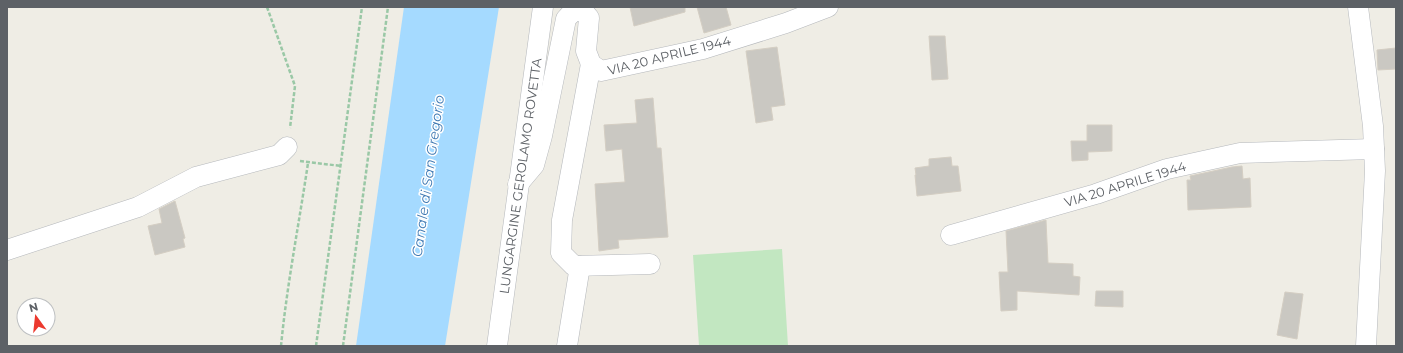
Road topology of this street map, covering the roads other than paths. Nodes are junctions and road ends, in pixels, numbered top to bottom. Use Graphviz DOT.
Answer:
graph roads {
  1 [pos="543,7"];
  2 [pos="828,7"];
  3 [pos="1358,7"];
  4 [pos="591,64"];
  5 [pos="287,147"];
  6 [pos="1374,149"];
  7 [pos="518,184"];
  8 [pos="951,235"];
  9 [pos="7,250"];
  10 [pos="650,264"];
  11 [pos="580,266"];
  12 [pos="497,346"];
  13 [pos="568,346"];
  14 [pos="1366,346"];
  1 -- 7 [label="street, LUNGARGINE GEROLAMO ROVETTA"];
  2 -- 4 [label="street, VIA 20 APRILE 1944"];
  3 -- 6 [label="street"];
  4 -- 7 [label="street, VIA 20 APRILE 1944"];
  4 -- 11 [label="street"];
  5 -- 9 [label="street"];
  6 -- 8 [label="street, VIA 20 APRILE 1944"];
  6 -- 14 [label="street"];
  7 -- 12 [label="street, LUNGARGINE GEROLAMO ROVETTA"];
  10 -- 11 [label="street"];
  11 -- 13 [label="street"];
}
